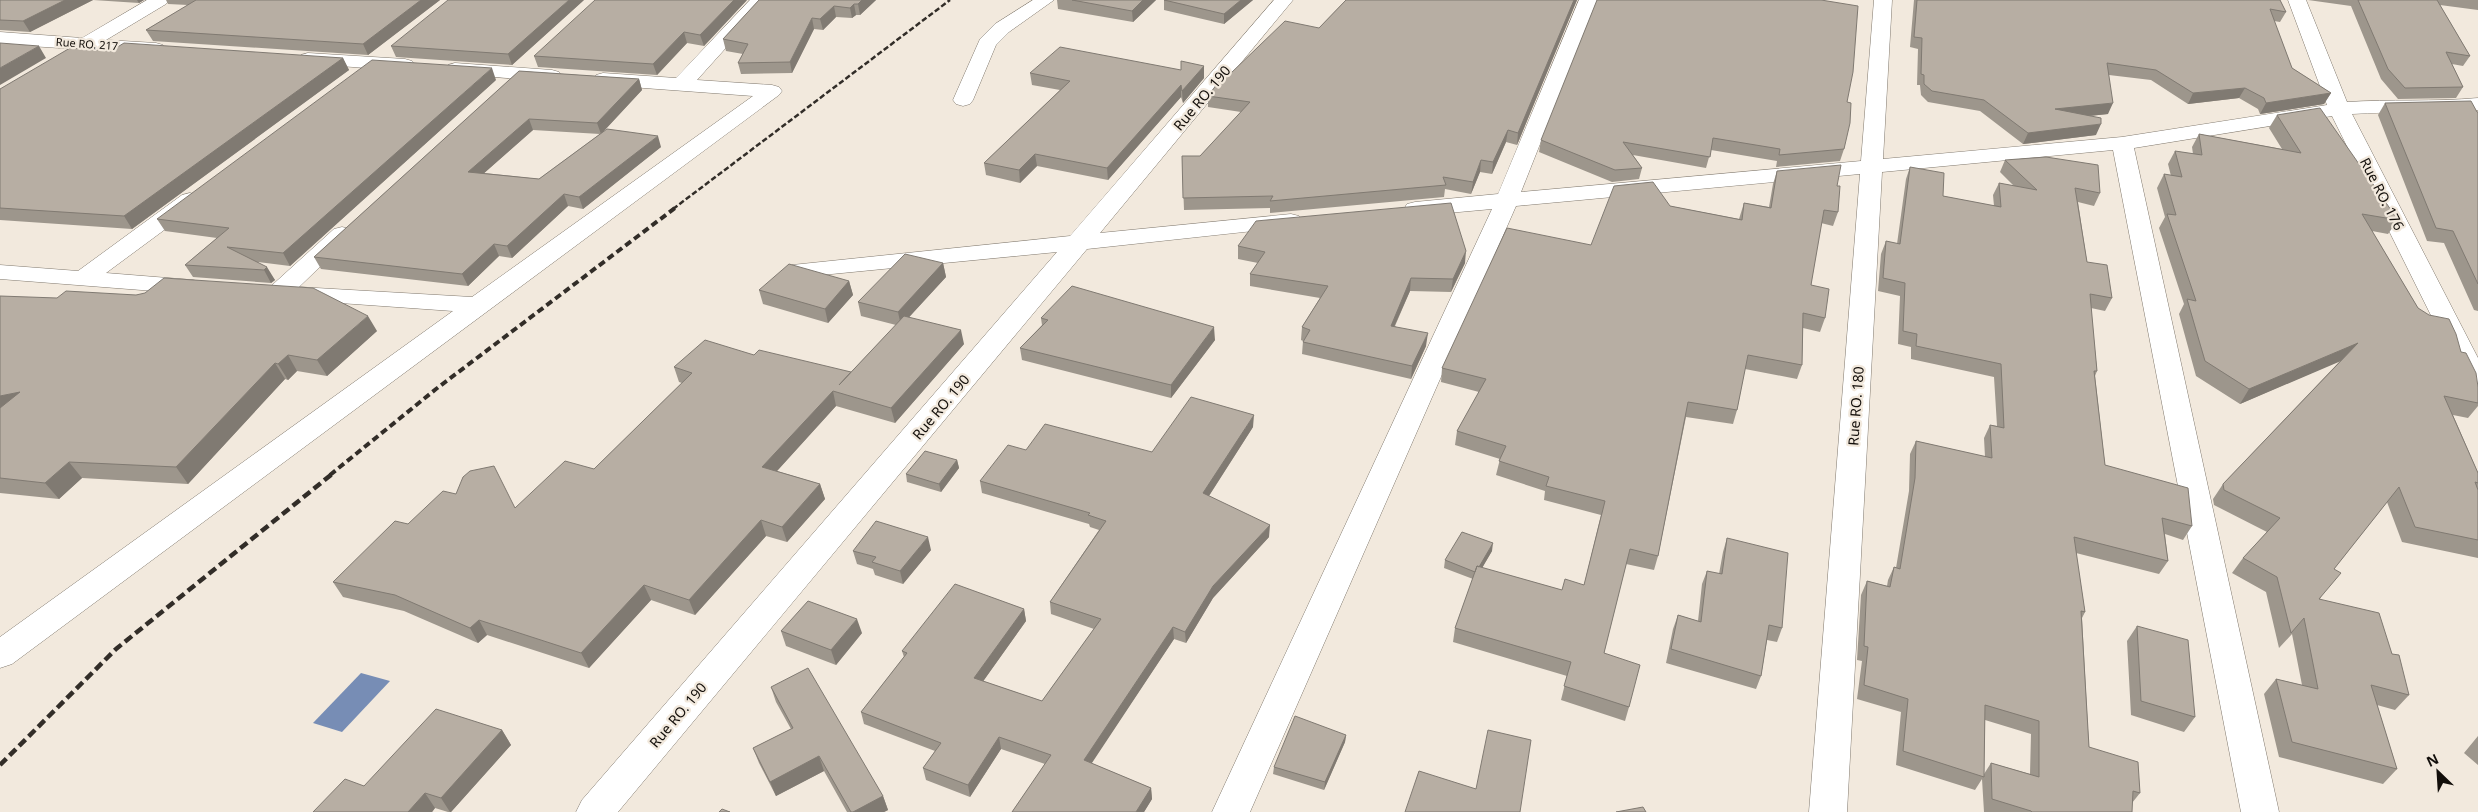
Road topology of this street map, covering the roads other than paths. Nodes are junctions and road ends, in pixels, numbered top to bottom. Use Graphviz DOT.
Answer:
graph roads {
  1 [pos="160,0"];
  2 [pos="760,0"];
  3 [pos="1045,0"];
  4 [pos="1284,0"];
  5 [pos="1588,0"];
  6 [pos="1883,0"];
  7 [pos="2297,0"];
  8 [pos="0,38"];
  9 [pos="85,44"];
  10 [pos="396,46"];
  11 [pos="172,50"];
  12 [pos="539,54"];
  13 [pos="288,57"];
  14 [pos="59,60"];
  15 [pos="374,63"];
  16 [pos="517,74"];
  17 [pos="351,81"];
  18 [pos="683,83"];
  19 [pos="495,94"];
  20 [pos="963,100"];
  21 [pos="2478,104"];
  22 [pos="2339,109"];
  23 [pos="2122,143"];
  24 [pos="1872,166"];
  25 [pos="209,186"];
  26 [pos="1507,200"];
  27 [pos="1398,210"];
  28 [pos="1310,219"];
  29 [pos="357,220"];
  30 [pos="1083,240"];
  31 [pos="801,270"];
  32 [pos="0,272"];
  33 [pos="82,279"];
  34 [pos="219,289"];
  35 [pos="478,305"];
  36 [pos="2478,384"];
  37 [pos="0,655"];
  38 [pos="595,812"];
  39 [pos="1231,812"];
  40 [pos="1828,812"];
  41 [pos="2260,812"];
  1 -- 9 [label="street"];
  2 -- 18 [label="street"];
  3 -- 20 [label="street"];
  4 -- 30 [label="street, Rue RO. 190"];
  5 -- 26 [label="street"];
  6 -- 24 [label="street, Rue RO. 180"];
  7 -- 22 [label="street, Rue RO. 176"];
  8 -- 9 [label="street, Rue RO. 217"];
  9 -- 11 [label="street, Rue RO. 217"];
  9 -- 14 [label="street"];
  10 -- 15 [label="street"];
  12 -- 16 [label="street"];
  13 -- 15 [label="street"];
  15 -- 16 [label="street"];
  15 -- 17 [label="street"];
  16 -- 18 [label="street"];
  16 -- 19 [label="street"];
  18 -- 35 [label="street"];
  21 -- 22 [label="street"];
  22 -- 23 [label="street"];
  22 -- 36 [label="street, Rue RO. 176"];
  23 -- 24 [label="street"];
  23 -- 41 [label="street"];
  24 -- 26 [label="street"];
  24 -- 40 [label="street, Rue RO. 180"];
  25 -- 33 [label="street"];
  26 -- 27 [label="street"];
  26 -- 39 [label="street"];
  28 -- 30 [label="street"];
  29 -- 35 [label="street"];
  30 -- 31 [label="street"];
  30 -- 38 [label="street, Rue RO. 190"];
  32 -- 33 [label="street"];
  33 -- 34 [label="street"];
  35 -- 37 [label="street"];
}
